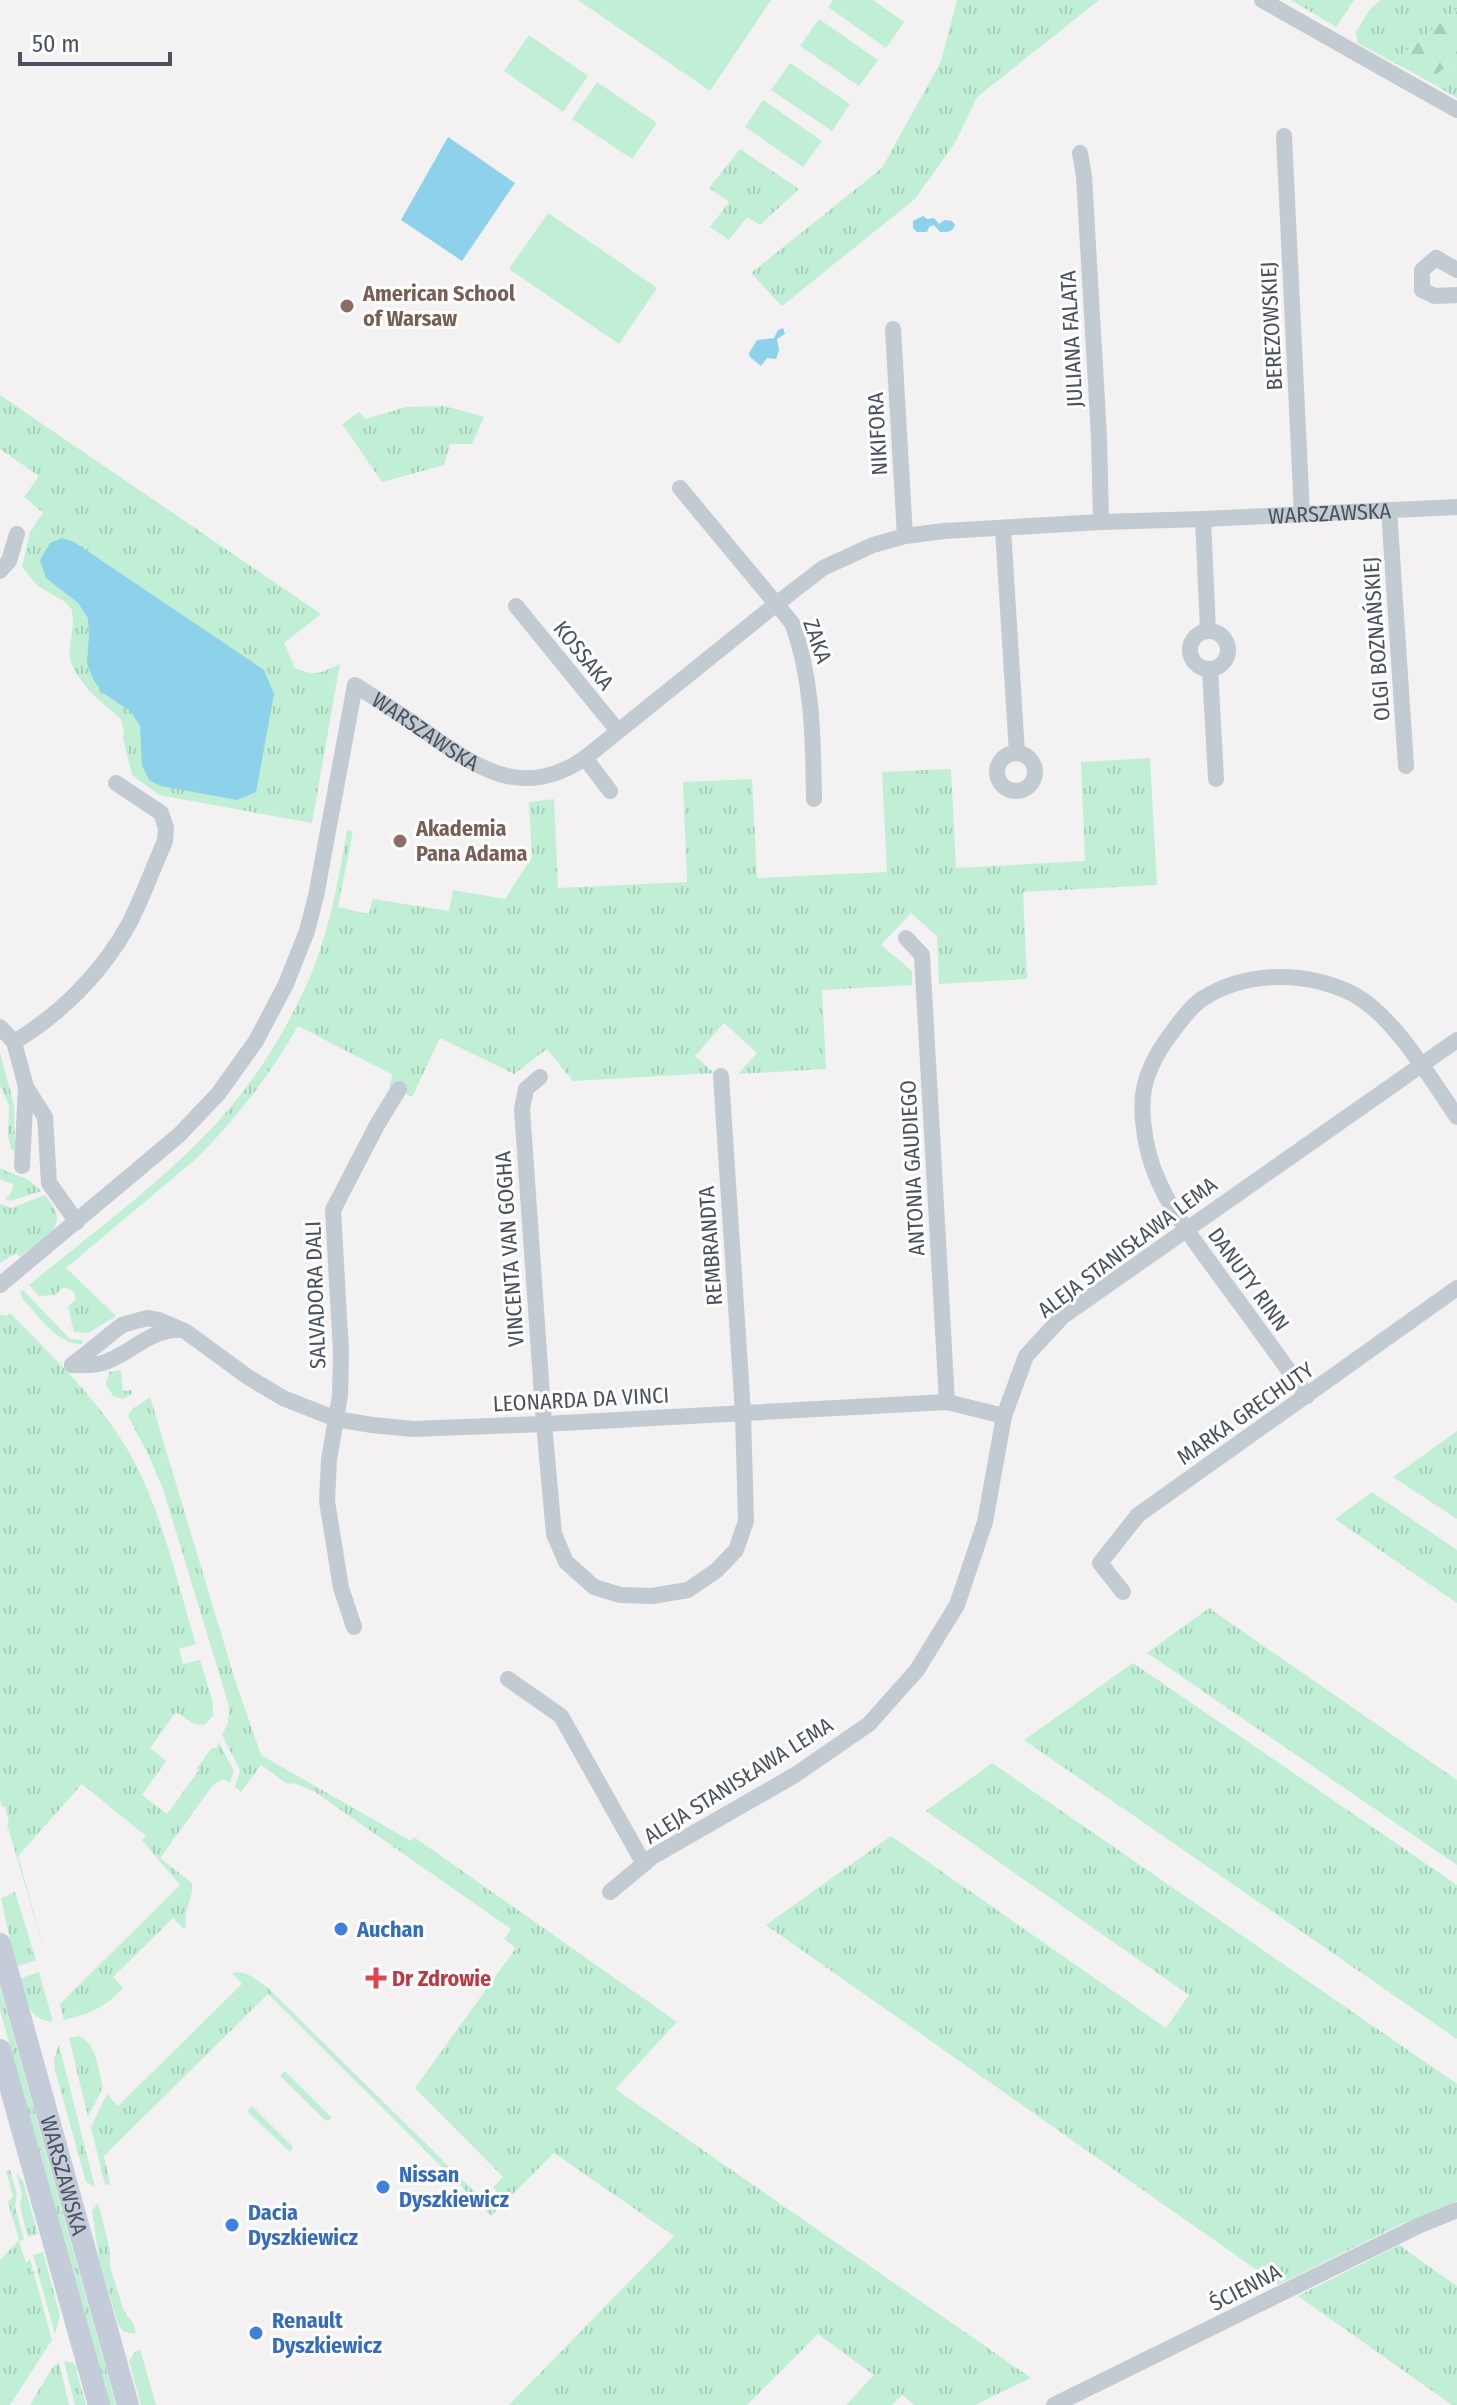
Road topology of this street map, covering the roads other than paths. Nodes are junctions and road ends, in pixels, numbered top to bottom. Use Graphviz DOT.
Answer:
graph roads {
  1 [pos="1262,0"];
  2 [pos="1457,110"];
  3 [pos="1284,136"];
  4 [pos="1080,153"];
  5 [pos="1457,270"];
  6 [pos="1457,295"];
  7 [pos="893,329"];
  8 [pos="680,488"];
  9 [pos="1457,507"];
  10 [pos="1389,510"];
  11 [pos="1302,514"];
  12 [pos="1203,519"];
  13 [pos="1101,522"];
  14 [pos="1003,529"];
  15 [pos="17,534"];
  16 [pos="905,536"];
  17 [pos="0,571"];
  18 [pos="775,605"];
  19 [pos="516,606"];
  20 [pos="1208,631"];
  21 [pos="1210,669"];
  22 [pos="618,731"];
  23 [pos="1017,753"];
  24 [pos="585,758"];
  25 [pos="1406,766"];
  26 [pos="1216,779"];
  27 [pos="116,783"];
  28 [pos="610,791"];
  29 [pos="814,799"];
  30 [pos="906,938"];
  31 [pos="0,1027"];
  32 [pos="1457,1040"];
  33 [pos="14,1042"];
  34 [pos="1421,1066"];
  35 [pos="721,1076"];
  36 [pos="540,1077"];
  37 [pos="26,1087"];
  38 [pos="399,1089"];
  39 [pos="1457,1117"];
  40 [pos="22,1166"];
  41 [pos="77,1222"];
  42 [pos="1186,1229"];
  43 [pos="0,1285"];
  44 [pos="1457,1288"];
  45 [pos="185,1331"];
  46 [pos="1307,1396"];
  47 [pos="947,1402"];
  48 [pos="743,1413"];
  49 [pos="1004,1416"];
  50 [pos="336,1419"];
  51 [pos="544,1424"];
  52 [pos="1123,1592"];
  53 [pos="354,1627"];
  54 [pos="508,1679"];
  55 [pos="644,1864"];
  56 [pos="610,1892"];
  57 [pos="0,1944"];
  58 [pos="0,2050"];
  59 [pos="1457,2210"];
  60 [pos="99,2405"];
  61 [pos="128,2405"];
  62 [pos="1054,2405"];
  1 -- 2 [label="street"];
  3 -- 11 [label="street, BEREZOWSKIEJ"];
  4 -- 13 [label="street, JULIANA FALATA"];
  5 -- 6 [label="street"];
  7 -- 16 [label="street, NIKIFORA"];
  8 -- 18 [label="street, ZAKA"];
  9 -- 10 [label="street, WARSZAWSKA"];
  10 -- 11 [label="street, WARSZAWSKA"];
  10 -- 25 [label="street, OLGI BOZNAŃSKIEJ"];
  11 -- 12 [label="street, WARSZAWSKA"];
  12 -- 13 [label="street, WARSZAWSKA"];
  12 -- 20 [label="street"];
  13 -- 14 [label="street, WARSZAWSKA"];
  14 -- 16 [label="street, WARSZAWSKA"];
  14 -- 23 [label="street"];
  15 -- 17 [label="street"];
  16 -- 18 [label="street, WARSZAWSKA"];
  18 -- 22 [label="street, WARSZAWSKA"];
  18 -- 29 [label="street, ZAKA"];
  19 -- 22 [label="street, KOSSAKA"];
  20 -- 21 [label="street"];
  20 -- 21 [label="street"];
  21 -- 26 [label="street"];
  22 -- 24 [label="street, WARSZAWSKA"];
  24 -- 28 [label="street"];
  24 -- 41 [label="street, WARSZAWSKA"];
  27 -- 33 [label="street"];
  30 -- 47 [label="street, ANTONIA GAUDIEGO"];
  31 -- 33 [label="street"];
  32 -- 34 [label="street, ALEJA STANISŁAWA LEMA"];
  33 -- 37 [label="street"];
  34 -- 39 [label="street, DANUTY RINN"];
  34 -- 42 [label="street, ALEJA STANISŁAWA LEMA"];
  34 -- 42 [label="street, DANUTY RINN"];
  35 -- 48 [label="street, REMBRANDTA"];
  36 -- 51 [label="street, VINCENTA VAN GOGHA"];
  37 -- 40 [label="street"];
  37 -- 41 [label="street"];
  38 -- 50 [label="street, SALVADORA DALI"];
  41 -- 43 [label="street, WARSZAWSKA"];
  42 -- 46 [label="street, DANUTY RINN"];
  42 -- 49 [label="street, ALEJA STANISŁAWA LEMA"];
  44 -- 46 [label="street, MARKA GRECHUTY"];
  45 -- 45 [label="street, LEONARDA DA VINCI"];
  45 -- 50 [label="street, LEONARDA DA VINCI"];
  46 -- 52 [label="street, MARKA GRECHUTY"];
  47 -- 48 [label="street, LEONARDA DA VINCI"];
  47 -- 49 [label="street, LEONARDA DA VINCI"];
  48 -- 51 [label="street, LEONARDA DA VINCI"];
  48 -- 51 [label="street"];
  49 -- 55 [label="street, ALEJA STANISŁAWA LEMA"];
  50 -- 51 [label="street, LEONARDA DA VINCI"];
  50 -- 53 [label="street, SALVADORA DALI"];
  54 -- 55 [label="street, ALEJA STANISŁAWA LEMA"];
  55 -- 56 [label="street, ALEJA STANISŁAWA LEMA"];
  57 -- 61 [label="main road, WARSZAWSKA"];
  58 -- 60 [label="main road, WARSZAWSKA"];
  59 -- 62 [label="street, ŚCIENNA"];
}
